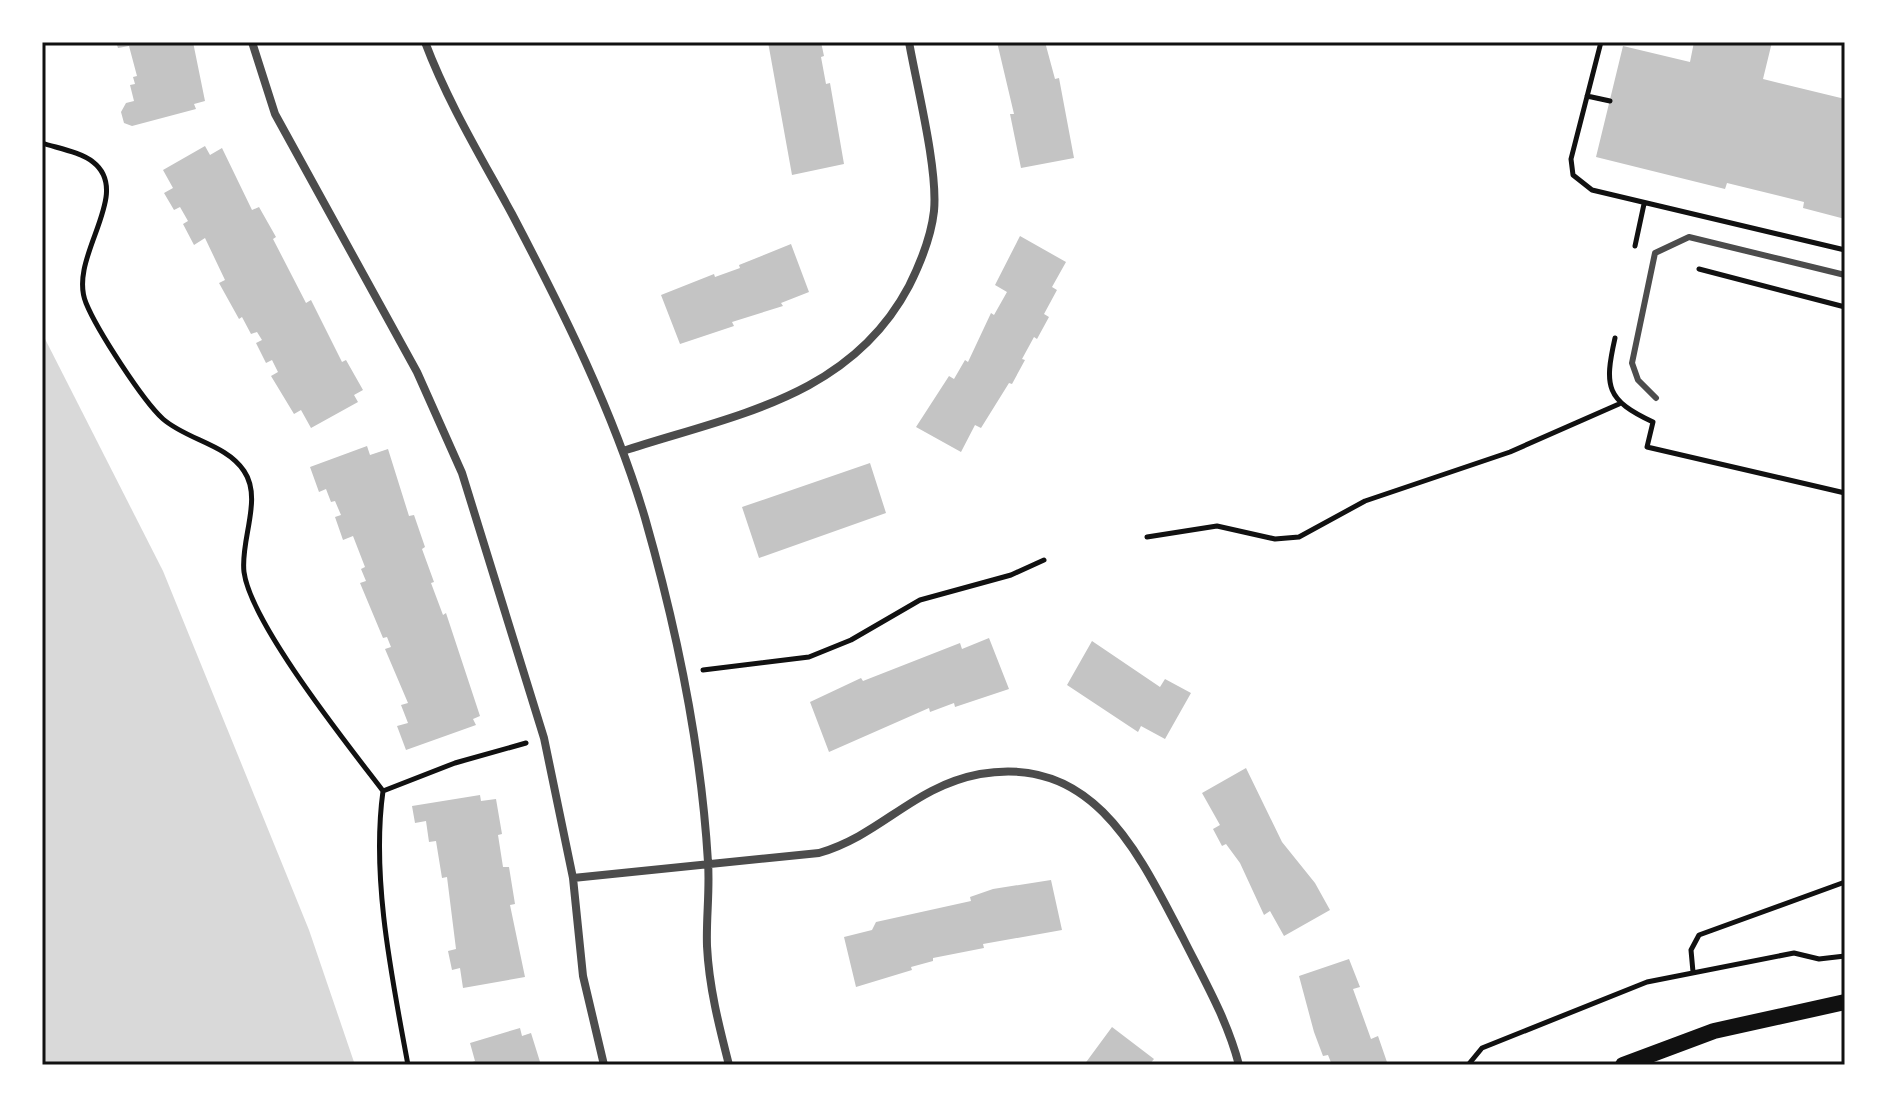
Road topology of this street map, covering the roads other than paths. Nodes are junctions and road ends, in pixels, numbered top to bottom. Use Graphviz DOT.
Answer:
graph roads {
  1 [pos="252,42"];
  2 [pos="425,42"];
  3 [pos="909,42"];
  4 [pos="1845,275"];
  5 [pos="1656,398"];
  6 [pos="623,451"];
  7 [pos="709,864"];
  8 [pos="573,878"];
  9 [pos="1845,1002"];
  10 [pos="604,1065"];
  11 [pos="729,1065"];
  12 [pos="1239,1065"];
  13 [pos="1623,1065"];
  1 -- 8 [label="street"];
  2 -- 6 [label="street"];
  3 -- 6 [label="street"];
  4 -- 5 [label="lane"];
  6 -- 7 [label="street"];
  7 -- 8 [label="street"];
  7 -- 11 [label="street"];
  7 -- 12 [label="street"];
  8 -- 10 [label="street"];
  9 -- 13 [label="main road"];
}
